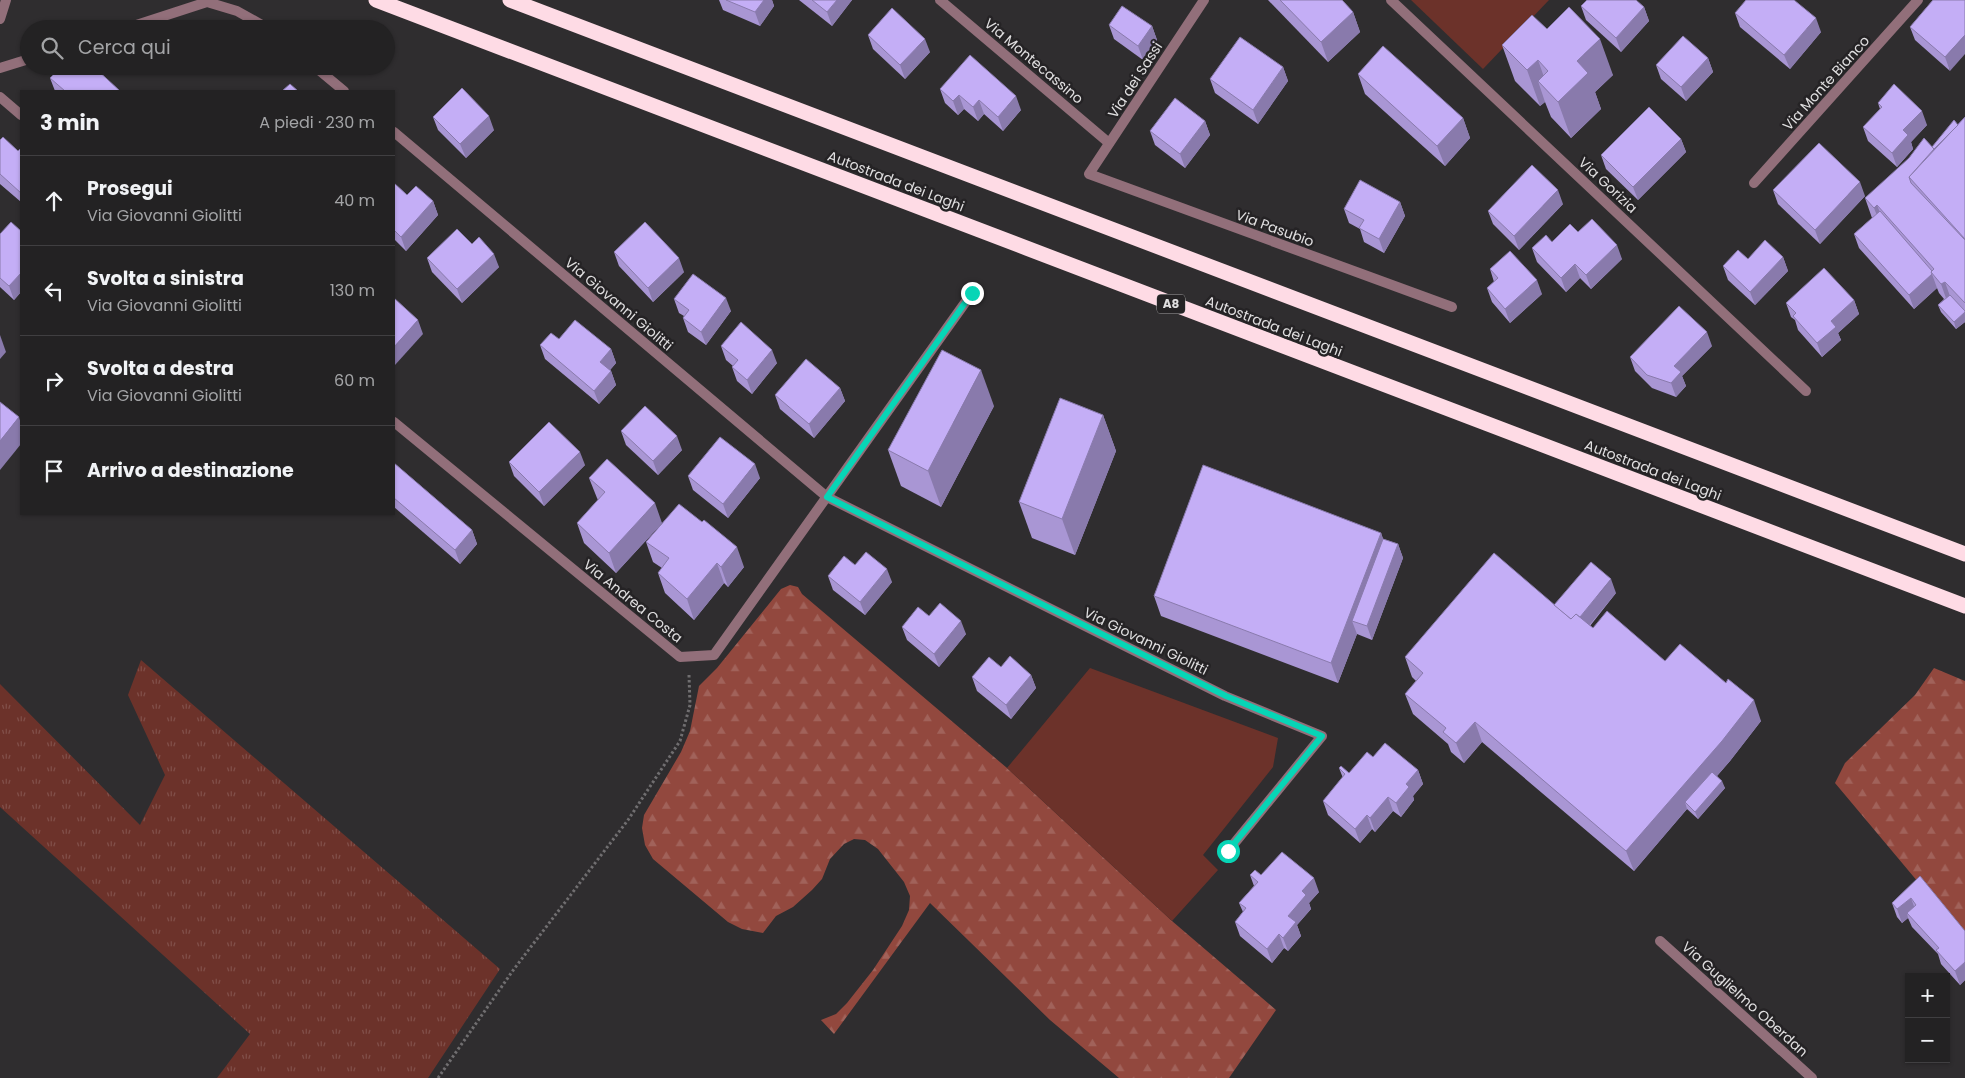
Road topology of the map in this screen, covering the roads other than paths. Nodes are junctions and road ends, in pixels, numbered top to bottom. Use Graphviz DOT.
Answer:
graph roads {
  1 [pos="6,0"];
  2 [pos="376,0"];
  3 [pos="510,0"];
  4 [pos="940,0"];
  5 [pos="1204,0"];
  6 [pos="1391,0"];
  7 [pos="1918,0"];
  8 [pos="0,19"];
  9 [pos="152,20"];
  10 [pos="252,20"];
  11 [pos="20,62"];
  12 [pos="0,68"];
  13 [pos="325,75"];
  14 [pos="343,90"];
  15 [pos="0,98"];
  16 [pos="20,114"];
  17 [pos="395,133"];
  18 [pos="1109,143"];
  19 [pos="1089,174"];
  20 [pos="1754,183"];
  21 [pos="972,293"];
  22 [pos="1452,307"];
  23 [pos="1806,391"];
  24 [pos="395,423"];
  25 [pos="827,497"];
  26 [pos="1965,554"];
  27 [pos="1965,606"];
  28 [pos="1228,851"];
  29 [pos="1660,941"];
  30 [pos="1812,1078"];
  1 -- 8 [label="street"];
  2 -- 27 [label="highway, Autostrada dei Laghi / A8"];
  3 -- 26 [label="highway"];
  4 -- 18 [label="street, Via Montecassino"];
  5 -- 18 [label="street, Via dei Sassi"];
  6 -- 23 [label="street, Via Gorizia"];
  7 -- 20 [label="street, Via Monte Bianco"];
  9 -- 10 [label="street"];
  11 -- 12 [label="street"];
  13 -- 14 [label="street"];
  15 -- 16 [label="street"];
  17 -- 25 [label="street, Via Giovanni Giolitti"];
  18 -- 19 [label="street, Via dei Sassi"];
  19 -- 22 [label="street, Via Pasubio"];
  21 -- 25 [label="street"];
  24 -- 25 [label="street, Via Andrea Costa"];
  25 -- 28 [label="street, Via Giovanni Giolitti"];
  29 -- 30 [label="street, Via Guglielmo Oberdan"];
}
